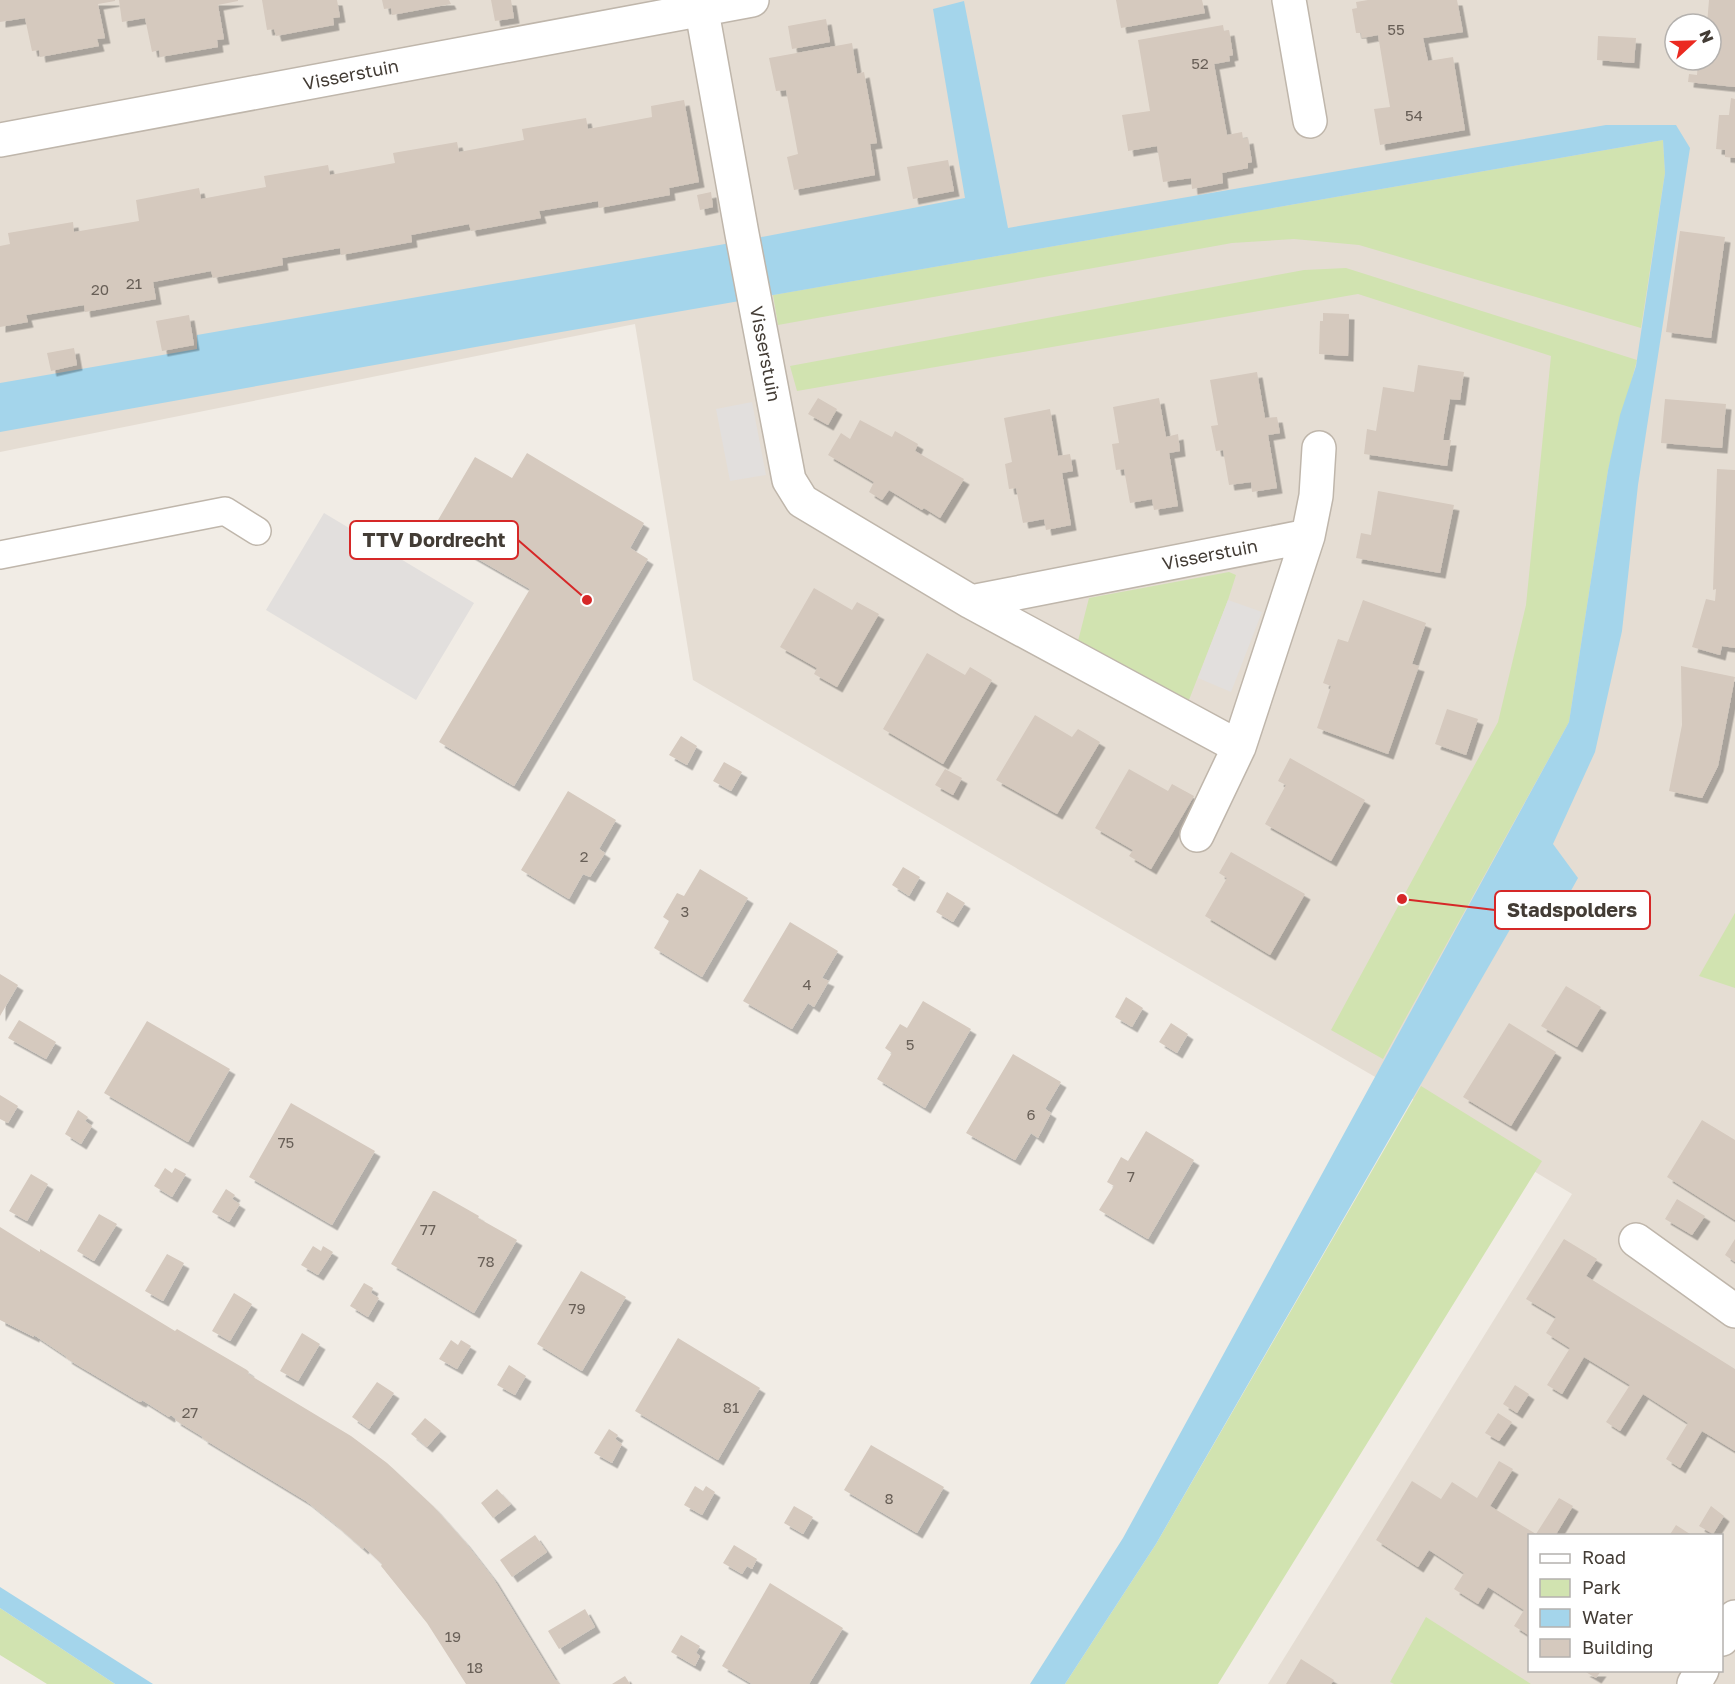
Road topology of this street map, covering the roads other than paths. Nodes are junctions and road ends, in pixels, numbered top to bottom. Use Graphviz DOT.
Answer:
graph roads {
  1 [pos="752,0"];
  2 [pos="1289,0"];
  3 [pos="701,5"];
  4 [pos="1310,121"];
  5 [pos="0,140"];
  6 [pos="1319,448"];
  7 [pos="257,531"];
  8 [pos="1308,536"];
  9 [pos="0,555"];
  10 [pos="971,602"];
  11 [pos="1239,747"];
  12 [pos="1197,835"];
  13 [pos="1636,1240"];
  14 [pos="1735,1311"];
  15 [pos="1735,1617"];
  16 [pos="1723,1637"];
  1 -- 3 [label="street, Visserstuin"];
  2 -- 4 [label="street"];
  3 -- 5 [label="street, Visserstuin"];
  3 -- 10 [label="street, Visserstuin"];
  6 -- 8 [label="street"];
  7 -- 9 [label="lane"];
  8 -- 10 [label="street, Visserstuin"];
  8 -- 11 [label="street"];
  10 -- 11 [label="street, Visserstuin"];
  11 -- 12 [label="street"];
  13 -- 14 [label="street"];
  15 -- 16 [label="street"];
}
